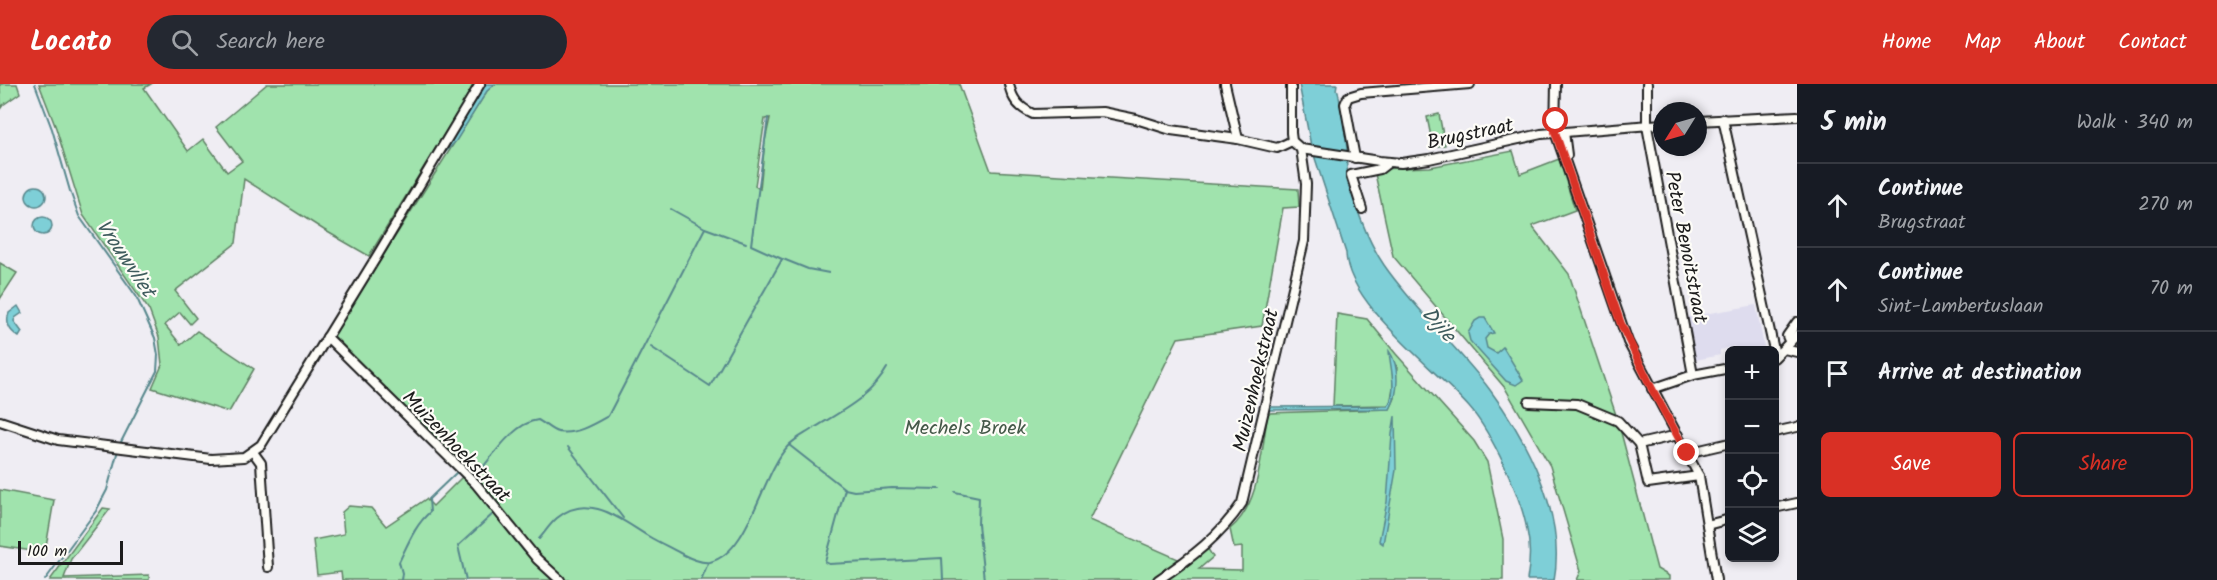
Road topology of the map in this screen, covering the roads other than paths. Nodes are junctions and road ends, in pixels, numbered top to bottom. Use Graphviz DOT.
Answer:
graph roads {
  1 [pos="480,84"];
  2 [pos="1009,84"];
  3 [pos="1225,84"];
  4 [pos="1291,84"];
  5 [pos="1470,84"];
  6 [pos="1556,84"];
  7 [pos="1647,84"];
  8 [pos="1360,88"];
  9 [pos="1797,116"];
  10 [pos="1723,119"];
  11 [pos="1707,120"];
  12 [pos="1653,125"];
  13 [pos="1647,126"];
  14 [pos="1555,132"];
  15 [pos="1564,132"];
  16 [pos="1238,139"];
  17 [pos="1292,141"];
  18 [pos="1304,150"];
  19 [pos="1353,158"];
  20 [pos="1389,162"];
  21 [pos="1568,169"];
  22 [pos="1362,209"];
  23 [pos="1797,322"];
  24 [pos="1797,334"];
  25 [pos="327,337"];
  26 [pos="1773,346"];
  27 [pos="1787,346"];
  28 [pos="1779,351"];
  29 [pos="1797,352"];
  30 [pos="1725,369"];
  31 [pos="1693,375"];
  32 [pos="1652,389"];
  33 [pos="1529,402"];
  34 [pos="0,422"];
  35 [pos="1797,427"];
  36 [pos="1779,431"];
  37 [pos="1678,435"];
  38 [pos="1639,444"];
  39 [pos="1725,444"];
  40 [pos="253,452"];
  41 [pos="1687,453"];
  42 [pos="1699,476"];
  43 [pos="1797,503"];
  44 [pos="1779,507"];
  45 [pos="1725,520"];
  46 [pos="1707,525"];
  47 [pos="268,567"];
  48 [pos="560,580"];
  49 [pos="1158,580"];
  50 [pos="1716,580"];
  1 -- 25 [label="street"];
  2 -- 16 [label="street"];
  3 -- 16 [label="street"];
  4 -- 17 [label="street"];
  5 -- 8 [label="street"];
  6 -- 14 [label="street"];
  7 -- 13 [label="street, Peter Benoitstraat"];
  8 -- 19 [label="street"];
  9 -- 10 [label="street"];
  10 -- 11 [label="street"];
  10 -- 26 [label="street"];
  12 -- 13 [label="street, Brugstraat"];
  13 -- 15 [label="street, Brugstraat"];
  13 -- 31 [label="street, Peter Benoitstraat"];
  14 -- 15 [label="street, Brugstraat"];
  14 -- 20 [label="street, Brugstraat"];
  14 -- 21 [label="street"];
  15 -- 21 [label="street"];
  16 -- 17 [label="street"];
  17 -- 18 [label="street"];
  18 -- 19 [label="street, Brugstraat"];
  18 -- 49 [label="street, Muizenhoekstraat"];
  19 -- 20 [label="street, Brugstraat"];
  20 -- 22 [label="street, Brugstraat"];
  21 -- 32 [label="street"];
  23 -- 27 [label="street"];
  24 -- 27 [label="street"];
  25 -- 40 [label="street"];
  25 -- 48 [label="street, Muizenhoekstraat"];
  27 -- 28 [label="street"];
  27 -- 29 [label="street"];
  30 -- 31 [label="street"];
  31 -- 32 [label="street"];
  32 -- 37 [label="street"];
  33 -- 38 [label="street"];
  34 -- 40 [label="street"];
  35 -- 36 [label="street"];
  37 -- 38 [label="street"];
  37 -- 41 [label="street"];
  38 -- 42 [label="street"];
  39 -- 41 [label="street"];
  40 -- 47 [label="street"];
  41 -- 42 [label="street"];
  42 -- 46 [label="street"];
  43 -- 44 [label="street"];
  45 -- 46 [label="street"];
  46 -- 50 [label="street"];
}
